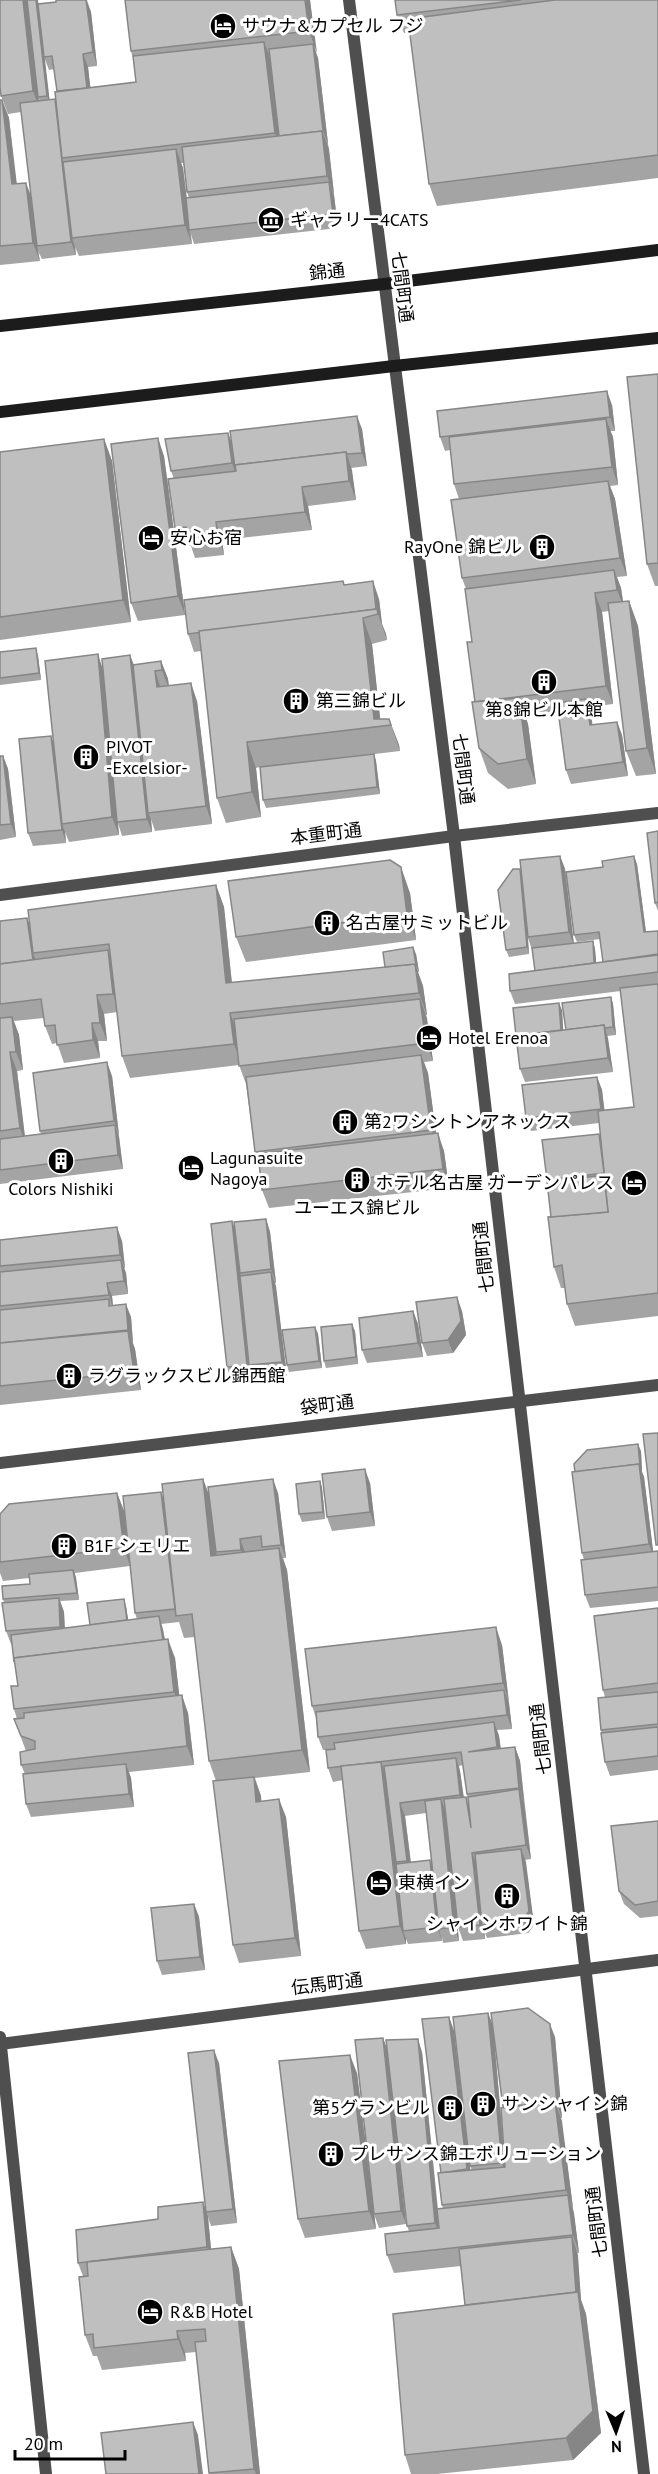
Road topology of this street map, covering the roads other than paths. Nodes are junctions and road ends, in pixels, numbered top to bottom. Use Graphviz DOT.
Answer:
graph roads {
  1 [pos="349,0"];
  2 [pos="658,250"];
  3 [pos="384,284"];
  4 [pos="0,326"];
  5 [pos="658,338"];
  6 [pos="394,366"];
  7 [pos="0,412"];
  8 [pos="658,813"];
  9 [pos="454,836"];
  10 [pos="0,895"];
  11 [pos="658,1384"];
  12 [pos="518,1401"];
  13 [pos="0,1463"];
  14 [pos="658,1960"];
  15 [pos="586,1968"];
  16 [pos="0,2042"];
  17 [pos="46,2474"];
  18 [pos="644,2474"];
  1 -- 3 [label="street, 七間町通"];
  2 -- 3 [label="street, 錦通"];
  3 -- 4 [label="street, 錦通"];
  3 -- 6 [label="street, 七間町通"];
  5 -- 6 [label="street"];
  6 -- 7 [label="street"];
  6 -- 9 [label="street, 七間町通"];
  8 -- 9 [label="street, 本重町通"];
  9 -- 10 [label="street, 本重町通"];
  9 -- 12 [label="street, 七間町通"];
  11 -- 12 [label="street, 袋町通"];
  12 -- 13 [label="street, 袋町通"];
  12 -- 15 [label="street, 七間町通"];
  14 -- 15 [label="street, 伝馬町通"];
  15 -- 16 [label="street, 伝馬町通"];
  15 -- 18 [label="street, 七間町通"];
  16 -- 17 [label="street"];
}
